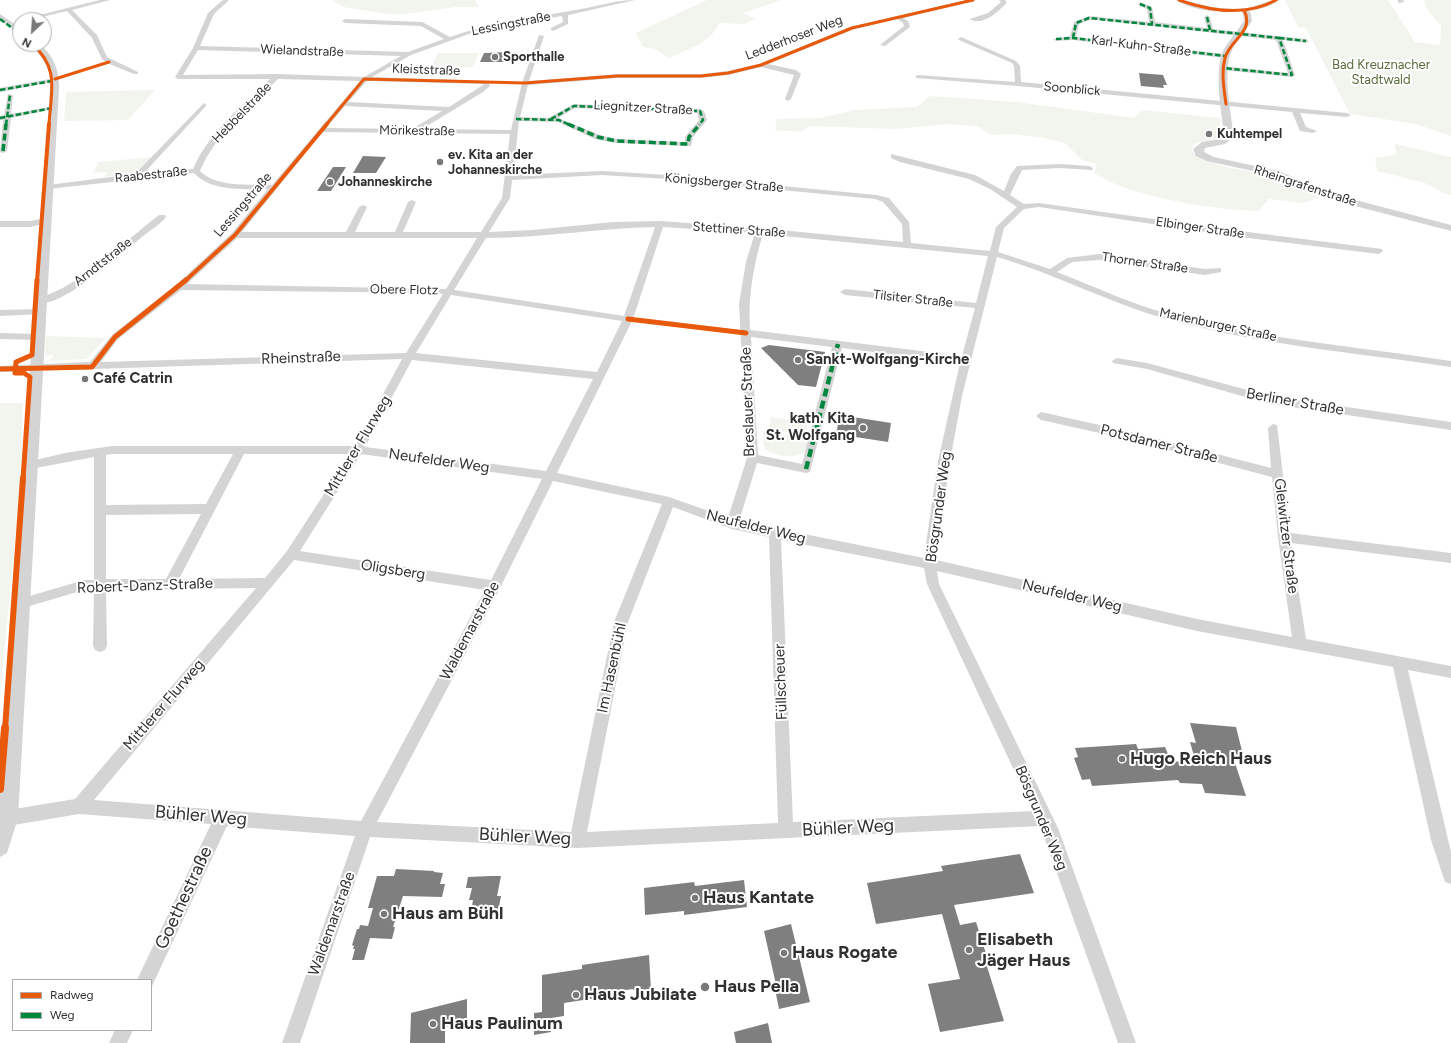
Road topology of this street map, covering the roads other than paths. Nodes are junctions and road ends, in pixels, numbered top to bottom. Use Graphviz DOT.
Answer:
graph roads {
  1 [pos="107,0"];
  2 [pos="226,0"];
  3 [pos="632,0"];
  4 [pos="973,0"];
  5 [pos="1002,0"];
  6 [pos="1179,0"];
  7 [pos="1276,0"];
  8 [pos="1140,4"];
  9 [pos="68,9"];
  10 [pos="1244,10"];
  11 [pos="52,13"];
  12 [pos="565,14"];
  13 [pos="0,16"];
  14 [pos="897,17"];
  15 [pos="1207,17"];
  16 [pos="974,19"];
  17 [pos="345,21"];
  18 [pos="10,23"];
  19 [pos="1152,24"];
  20 [pos="553,29"];
  21 [pos="1210,30"];
  22 [pos="1240,34"];
  23 [pos="541,36"];
  24 [pos="1073,38"];
  25 [pos="1279,38"];
  26 [pos="449,39"];
  27 [pos="961,39"];
  28 [pos="1056,39"];
  29 [pos="1306,41"];
  30 [pos="882,45"];
  31 [pos="196,48"];
  32 [pos="44,52"];
  33 [pos="408,54"];
  34 [pos="1225,56"];
  35 [pos="761,65"];
  36 [pos="1223,68"];
  37 [pos="136,73"];
  38 [pos="277,76"];
  39 [pos="918,77"];
  40 [pos="364,79"];
  41 [pos="55,80"];
  42 [pos="525,83"];
  43 [pos="1018,84"];
  44 [pos="0,90"];
  45 [pos="10,95"];
  46 [pos="788,99"];
  47 [pos="343,104"];
  48 [pos="1226,104"];
  49 [pos="204,105"];
  50 [pos="54,108"];
  51 [pos="448,109"];
  52 [pos="1295,110"];
  53 [pos="1347,115"];
  54 [pos="3,117"];
  55 [pos="516,119"];
  56 [pos="551,119"];
  57 [pos="320,130"];
  58 [pos="413,131"];
  59 [pos="1313,131"];
  60 [pos="514,132"];
  61 [pos="2,141"];
  62 [pos="3,151"];
  63 [pos="894,156"];
  64 [pos="1089,168"];
  65 [pos="196,171"];
  66 [pos="137,176"];
  67 [pos="510,178"];
  68 [pos="48,187"];
  69 [pos="274,187"];
  70 [pos="1005,194"];
  71 [pos="412,202"];
  72 [pos="362,207"];
  73 [pos="1022,207"];
  74 [pos="162,217"];
  75 [pos="46,221"];
  76 [pos="0,224"];
  77 [pos="660,224"];
  78 [pos="1451,228"];
  79 [pos="760,231"];
  80 [pos="398,234"];
  81 [pos="484,234"];
  82 [pos="235,235"];
  83 [pos="349,235"];
  84 [pos="907,246"];
  85 [pos="1379,251"];
  86 [pos="994,254"];
  87 [pos="1218,270"];
  88 [pos="1051,272"];
  89 [pos="179,287"];
  90 [pos="448,291"];
  91 [pos="845,292"];
  92 [pos="981,306"];
  93 [pos="40,307"];
  94 [pos="0,313"];
  95 [pos="628,319"];
  96 [pos="746,333"];
  97 [pos="0,336"];
  98 [pos="38,337"];
  99 [pos="838,344"];
  100 [pos="410,356"];
  101 [pos="966,360"];
  102 [pos="1117,361"];
  103 [pos="1451,364"];
  104 [pos="92,367"];
  105 [pos="37,368"];
  106 [pos="0,369"];
  107 [pos="600,376"];
  108 [pos="1041,416"];
  109 [pos="1451,426"];
  110 [pos="1273,428"];
  111 [pos="241,449"];
  112 [pos="358,450"];
  113 [pos="100,451"];
  114 [pos="753,458"];
  115 [pos="31,465"];
  116 [pos="1278,474"];
  117 [pos="550,476"];
  118 [pos="669,501"];
  119 [pos="209,509"];
  120 [pos="100,510"];
  121 [pos="732,524"];
  122 [pos="775,534"];
  123 [pos="1284,537"];
  124 [pos="291,555"];
  125 [pos="1451,558"];
  126 [pos="929,564"];
  127 [pos="268,583"];
  128 [pos="170,584"];
  129 [pos="99,585"];
  130 [pos="494,586"];
  131 [pos="23,603"];
  132 [pos="1300,644"];
  133 [pos="100,646"];
  134 [pos="1399,662"];
  135 [pos="1451,672"];
  136 [pos="79,806"];
  137 [pos="223,817"];
  138 [pos="8,818"];
  139 [pos="1044,818"];
  140 [pos="365,830"];
  141 [pos="786,831"];
  142 [pos="577,840"];
  143 [pos="0,846"];
  144 [pos="1451,876"];
  145 [pos="146,979"];
  146 [pos="124,1031"];
  147 [pos="118,1043"];
  148 [pos="292,1043"];
  149 [pos="1127,1043"];
  1 -- 9 [label="street"];
  2 -- 31 [label="street"];
  3 -- 12 [label="street, Lessingstraße"];
  4 -- 14 [label="street, Ledderhoser Weg"];
  5 -- 16 [label="street"];
  6 -- 10 [label="street"];
  7 -- 10 [label="street"];
  8 -- 19 [label="street"];
  9 -- 11 [label="street"];
  9 -- 37 [label="street"];
  10 -- 22 [label="street, Rheingrafenstraße"];
  12 -- 20 [label="street"];
  12 -- 26 [label="street, Lessingstraße"];
  13 -- 18 [label="street"];
  14 -- 30 [label="street"];
  14 -- 35 [label="street, Ledderhoser Weg"];
  15 -- 21 [label="street"];
  17 -- 26 [label="street"];
  19 -- 21 [label="street"];
  19 -- 24 [label="street"];
  21 -- 22 [label="street"];
  22 -- 25 [label="street"];
  22 -- 34 [label="street, Rheingrafenstraße"];
  23 -- 42 [label="street, Mittlerer Flurweg"];
  24 -- 28 [label="street, Karl-Kuhn-Straße"];
  24 -- 34 [label="street, Karl-Kuhn-Straße"];
  25 -- 29 [label="street"];
  25 -- 36 [label="street"];
  26 -- 33 [label="street, Lessingstraße"];
  27 -- 43 [label="street"];
  31 -- 33 [label="street, Wielandstraße"];
  31 -- 38 [label="street, Kleiststraße"];
  32 -- 41 [label="street"];
  33 -- 40 [label="street, Lessingstraße"];
  34 -- 36 [label="street, Rheingrafenstraße"];
  35 -- 42 [label="street, Ledderhoser Weg"];
  35 -- 46 [label="street"];
  36 -- 48 [label="street, Rheingrafenstraße"];
  38 -- 40 [label="street, Kleiststraße"];
  38 -- 65 [label="street, Hebbelstraße"];
  39 -- 43 [label="street, Soonblick"];
  40 -- 47 [label="street, Lessingstraße"];
  40 -- 51 [label="street, Kleiststraße"];
  41 -- 44 [label="street"];
  41 -- 50 [label="street"];
  42 -- 55 [label="street, Mittlerer Flurweg"];
  43 -- 48 [label="street, Soonblick"];
  45 -- 54 [label="street"];
  47 -- 51 [label="street"];
  47 -- 57 [label="street, Lessingstraße"];
  48 -- 52 [label="street, Soonblick"];
  48 -- 78 [label="street, Rheingrafenstraße"];
  49 -- 66 [label="street"];
  50 -- 54 [label="street"];
  50 -- 68 [label="street"];
  51 -- 58 [label="street"];
  52 -- 53 [label="street, Soonblick"];
  52 -- 59 [label="street"];
  54 -- 61 [label="street"];
  55 -- 56 [label="street"];
  55 -- 60 [label="street, Mittlerer Flurweg"];
  56 -- 56 [label="street, Liegnitzer Straße"];
  57 -- 58 [label="street, Mörikestraße"];
  57 -- 69 [label="street, Lessingstraße"];
  58 -- 60 [label="street, Mörikestraße"];
  60 -- 67 [label="street, Mittlerer Flurweg"];
  61 -- 62 [label="street"];
  63 -- 70 [label="street"];
  64 -- 70 [label="street"];
  65 -- 66 [label="street, Raabestraße"];
  65 -- 69 [label="street, Raabestraße"];
  66 -- 68 [label="street, Raabestraße"];
  67 -- 81 [label="street, Mittlerer Flurweg"];
  67 -- 84 [label="street, Königsberger Straße"];
  68 -- 75 [label="street"];
  69 -- 82 [label="street, Lessingstraße"];
  70 -- 73 [label="street"];
  71 -- 80 [label="street"];
  72 -- 83 [label="street"];
  73 -- 85 [label="street, Elbinger Straße"];
  73 -- 86 [label="street, Bösgrunder Weg"];
  74 -- 93 [label="street, Arndtstraße"];
  75 -- 76 [label="street"];
  75 -- 93 [label="street"];
  77 -- 79 [label="street, Stettiner Straße"];
  77 -- 81 [label="street, Stettiner Straße"];
  77 -- 95 [label="street, Waldemarstraße"];
  79 -- 84 [label="street, Stettiner Straße"];
  79 -- 96 [label="street, Breslauer Straße"];
  80 -- 81 [label="street, Stettiner Straße"];
  80 -- 83 [label="street, Stettiner Straße"];
  81 -- 90 [label="street, Mittlerer Flurweg"];
  82 -- 83 [label="street, Stettiner Straße"];
  82 -- 89 [label="street, Lessingstraße"];
  84 -- 86 [label="street, Stettiner Straße"];
  86 -- 88 [label="street, Marienburger Straße"];
  86 -- 92 [label="street, Bösgrunder Weg"];
  87 -- 88 [label="street, Thorner Straße"];
  88 -- 103 [label="street, Marienburger Straße"];
  89 -- 90 [label="street, Obere Flotz"];
  89 -- 104 [label="street, Lessingstraße"];
  90 -- 95 [label="street, Obere Flotz"];
  90 -- 100 [label="street, Mittlerer Flurweg"];
  91 -- 92 [label="street, Tilsiter Straße"];
  92 -- 101 [label="street, Bösgrunder Weg"];
  93 -- 94 [label="street, Arndtstraße"];
  93 -- 98 [label="street"];
  95 -- 107 [label="street, Waldemarstraße"];
  96 -- 99 [label="street"];
  96 -- 114 [label="street, Breslauer Straße"];
  97 -- 98 [label="street"];
  98 -- 105 [label="street"];
  99 -- 101 [label="street"];
  99 -- 114 [label="street"];
  100 -- 104 [label="street, Rheinstraße"];
  100 -- 107 [label="street, Rheinstraße"];
  100 -- 112 [label="street, Mittlerer Flurweg"];
  101 -- 126 [label="street, Bösgrunder Weg"];
  102 -- 109 [label="street, Berliner Straße"];
  104 -- 105 [label="street, Rheinstraße"];
  105 -- 106 [label="street, Rheinstraße"];
  105 -- 115 [label="street"];
  107 -- 117 [label="street, Waldemarstraße"];
  108 -- 116 [label="street, Potsdamer Straße"];
  110 -- 116 [label="street, Gleiwitzer Straße"];
  111 -- 112 [label="street, Neufelder Weg"];
  111 -- 113 [label="street, Neufelder Weg"];
  111 -- 119 [label="street"];
  112 -- 117 [label="street, Neufelder Weg"];
  112 -- 124 [label="street, Mittlerer Flurweg"];
  113 -- 115 [label="street, Neufelder Weg"];
  113 -- 120 [label="street"];
  114 -- 121 [label="street, Breslauer Straße"];
  115 -- 131 [label="street"];
  116 -- 123 [label="street, Gleiwitzer Straße"];
  117 -- 118 [label="street, Neufelder Weg"];
  117 -- 130 [label="street, Waldemarstraße"];
  118 -- 121 [label="street, Neufelder Weg"];
  118 -- 142 [label="street, Im Hasenbühl"];
  119 -- 120 [label="street"];
  119 -- 128 [label="street"];
  120 -- 129 [label="street"];
  121 -- 122 [label="street, Neufelder Weg"];
  122 -- 126 [label="street, Neufelder Weg"];
  122 -- 141 [label="street, Füllscheuer"];
  123 -- 125 [label="street"];
  123 -- 132 [label="street, Gleiwitzer Straße"];
  124 -- 127 [label="street, Mittlerer Flurweg"];
  124 -- 130 [label="street, Oligsberg"];
  126 -- 132 [label="street, Neufelder Weg"];
  126 -- 139 [label="street, Bösgrunder Weg"];
  127 -- 128 [label="street, Robert-Danz-Straße"];
  127 -- 136 [label="street, Mittlerer Flurweg"];
  128 -- 129 [label="street, Robert-Danz-Straße"];
  129 -- 131 [label="street, Robert-Danz-Straße"];
  129 -- 133 [label="street"];
  130 -- 140 [label="street, Waldemarstraße"];
  131 -- 138 [label="street"];
  132 -- 134 [label="street, Neufelder Weg"];
  134 -- 135 [label="street, Neufelder Weg"];
  134 -- 144 [label="street"];
  136 -- 137 [label="street, Bühler Weg"];
  136 -- 138 [label="street, Bühler Weg"];
  137 -- 140 [label="street, Bühler Weg"];
  137 -- 145 [label="street, Goethestraße"];
  138 -- 143 [label="street"];
  139 -- 141 [label="street, Bühler Weg"];
  139 -- 149 [label="street, Bösgrunder Weg"];
  140 -- 142 [label="street, Bühler Weg"];
  140 -- 148 [label="street, Waldemarstraße"];
  141 -- 142 [label="street, Bühler Weg"];
  146 -- 147 [label="street"];
}
